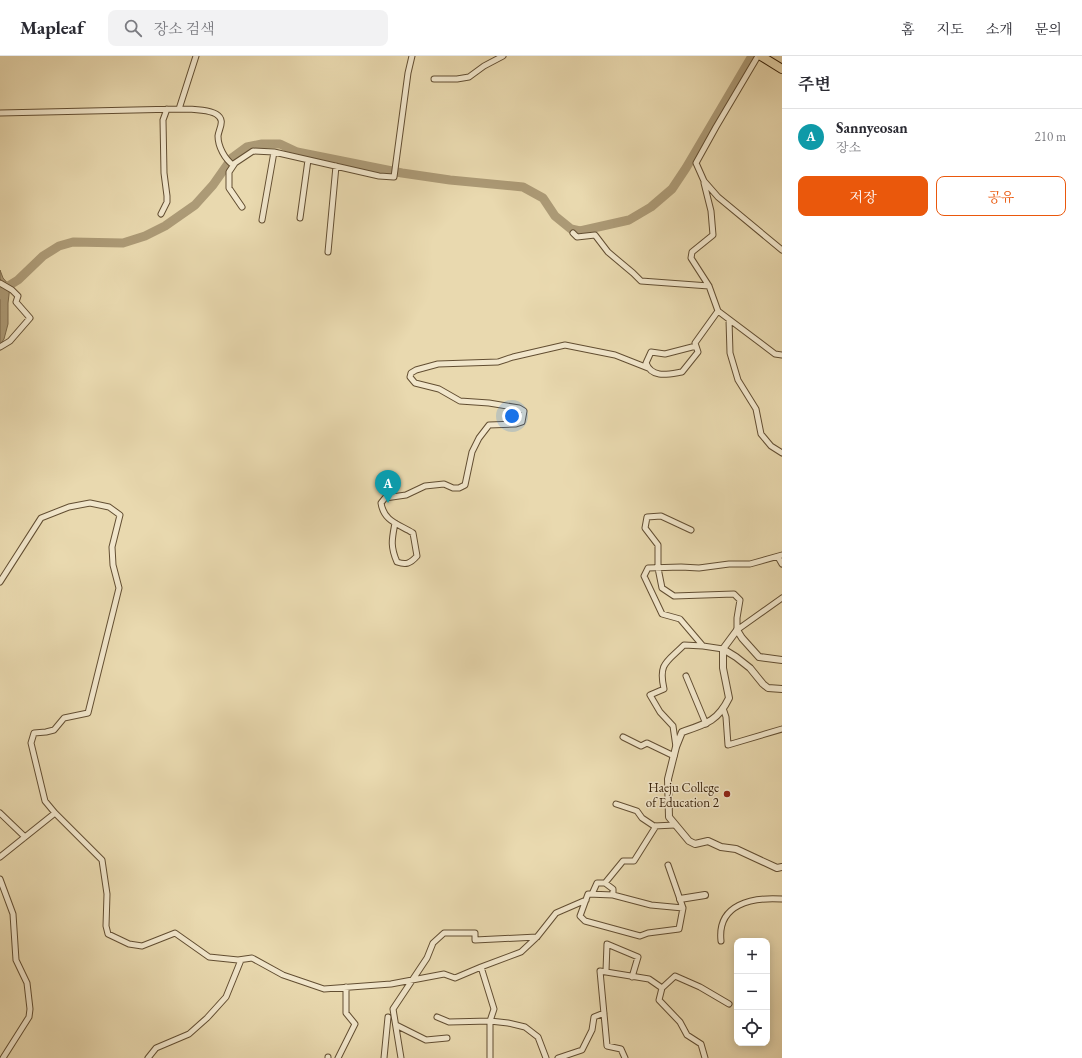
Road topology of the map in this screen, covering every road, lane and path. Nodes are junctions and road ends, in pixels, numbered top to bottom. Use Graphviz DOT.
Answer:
graph roads {
  1 [pos="196,56"];
  2 [pos="412,56"];
  3 [pos="503,56"];
  4 [pos="760,56"];
  5 [pos="782,69"];
  6 [pos="434,80"];
  7 [pos="167,109"];
  8 [pos="179,109"];
  9 [pos="0,113"];
  10 [pos="274,152"];
  11 [pos="308,160"];
  12 [pos="232,165"];
  13 [pos="336,166"];
  14 [pos="704,181"];
  15 [pos="242,207"];
  16 [pos="161,214"];
  17 [pos="300,218"];
  18 [pos="262,220"];
  19 [pos="573,233"];
  20 [pos="782,250"];
  21 [pos="328,252"];
  22 [pos="0,283"];
  23 [pos="710,286"];
  24 [pos="718,311"];
  25 [pos="729,320"];
  26 [pos="696,346"];
  27 [pos="0,347"];
  28 [pos="782,355"];
  29 [pos="648,368"];
  30 [pos="782,453"];
  31 [pos="395,523"];
  32 [pos="690,530"];
  33 [pos="780,556"];
  34 [pos="782,564"];
  35 [pos="658,568"];
  36 [pos="0,582"];
  37 [pos="782,598"];
  38 [pos="737,630"];
  39 [pos="703,646"];
  40 [pos="723,649"];
  41 [pos="782,660"];
  42 [pos="686,676"];
  43 [pos="782,689"];
  44 [pos="723,708"];
  45 [pos="706,724"];
  46 [pos="782,729"];
  47 [pos="623,737"];
  48 [pos="676,747"];
  49 [pos="674,756"];
  50 [pos="616,804"];
  51 [pos="0,813"];
  52 [pos="55,813"];
  53 [pos="675,825"];
  54 [pos="656,826"];
  55 [pos="25,837"];
  56 [pos="0,857"];
  57 [pos="668,865"];
  58 [pos="782,867"];
  59 [pos="0,879"];
  60 [pos="605,883"];
  61 [pos="592,894"];
  62 [pos="613,895"];
  63 [pos="705,895"];
  64 [pos="680,899"];
  65 [pos="586,900"];
  66 [pos="782,900"];
  67 [pos="683,908"];
  68 [pos="537,937"];
  69 [pos="721,941"];
  70 [pos="241,960"];
  71 [pos="481,967"];
  72 [pos="606,971"];
  73 [pos="632,977"];
  74 [pos="412,981"];
  75 [pos="346,987"];
  76 [pos="662,988"];
  77 [pos="729,1004"];
  78 [pos="604,1013"];
  79 [pos="388,1017"];
  80 [pos="437,1017"];
  81 [pos="490,1021"];
  82 [pos="396,1025"];
  83 [pos="447,1038"];
  84 [pos="3,1058"];
  85 [pos="148,1058"];
  86 [pos="338,1058"];
  87 [pos="384,1058"];
  88 [pos="401,1058"];
  89 [pos="490,1058"];
  90 [pos="546,1058"];
  91 [pos="558,1058"];
  92 [pos="625,1058"];
  93 [pos="705,1058"];
  1 -- 8 [label="street"];
  2 -- 13 [label="street"];
  3 -- 6 [label="street"];
  4 -- 5 [label="main road"];
  4 -- 14 [label="street"];
  7 -- 8 [label="street"];
  7 -- 9 [label="street"];
  7 -- 16 [label="street"];
  8 -- 12 [label="street"];
  10 -- 11 [label="street"];
  10 -- 12 [label="street"];
  10 -- 18 [label="street"];
  11 -- 13 [label="street"];
  11 -- 17 [label="street"];
  12 -- 15 [label="street"];
  13 -- 21 [label="street"];
  14 -- 20 [label="street"];
  14 -- 23 [label="street"];
  19 -- 23 [label="street"];
  22 -- 27 [label="street"];
  23 -- 24 [label="street"];
  24 -- 25 [label="street"];
  24 -- 26 [label="street"];
  25 -- 28 [label="street"];
  25 -- 30 [label="street"];
  26 -- 29 [label="street"];
  26 -- 29 [label="street"];
  29 -- 31 [label="street"];
  31 -- 31 [label="street"];
  32 -- 35 [label="street"];
  33 -- 34 [label="street"];
  33 -- 35 [label="street"];
  35 -- 38 [label="street"];
  35 -- 39 [label="street"];
  36 -- 52 [label="street"];
  37 -- 38 [label="street"];
  38 -- 40 [label="street"];
  38 -- 41 [label="street"];
  39 -- 40 [label="street"];
  39 -- 48 [label="street"];
  40 -- 43 [label="street"];
  40 -- 44 [label="street"];
  42 -- 45 [label="street"];
  44 -- 45 [label="street"];
  44 -- 46 [label="street"];
  45 -- 48 [label="street"];
  47 -- 49 [label="street"];
  48 -- 49 [label="street"];
  49 -- 53 [label="street"];
  50 -- 54 [label="street"];
  51 -- 55 [label="street"];
  52 -- 55 [label="street"];
  52 -- 70 [label="street"];
  53 -- 54 [label="street"];
  53 -- 58 [label="street"];
  54 -- 60 [label="street"];
  55 -- 56 [label="street"];
  57 -- 64 [label="street"];
  59 -- 84 [label="street"];
  60 -- 61 [label="street"];
  60 -- 62 [label="street"];
  61 -- 62 [label="street"];
  61 -- 65 [label="street"];
  62 -- 67 [label="street"];
  63 -- 64 [label="street"];
  64 -- 67 [label="street"];
  65 -- 67 [label="street"];
  65 -- 68 [label="street"];
  66 -- 69 [label="street"];
  68 -- 71 [label="street"];
  68 -- 74 [label="street"];
  70 -- 75 [label="street"];
  70 -- 85 [label="street"];
  71 -- 74 [label="street"];
  71 -- 81 [label="street"];
  72 -- 73 [label="street"];
  72 -- 73 [label="street"];
  72 -- 78 [label="street"];
  73 -- 76 [label="street"];
  74 -- 75 [label="street"];
  74 -- 82 [label="street"];
  75 -- 86 [label="street"];
  76 -- 77 [label="street"];
  76 -- 93 [label="street"];
  78 -- 91 [label="street"];
  78 -- 92 [label="street"];
  79 -- 87 [label="street"];
  80 -- 81 [label="street"];
  81 -- 89 [label="street"];
  81 -- 90 [label="street"];
  82 -- 83 [label="street"];
  82 -- 88 [label="street"];
}
